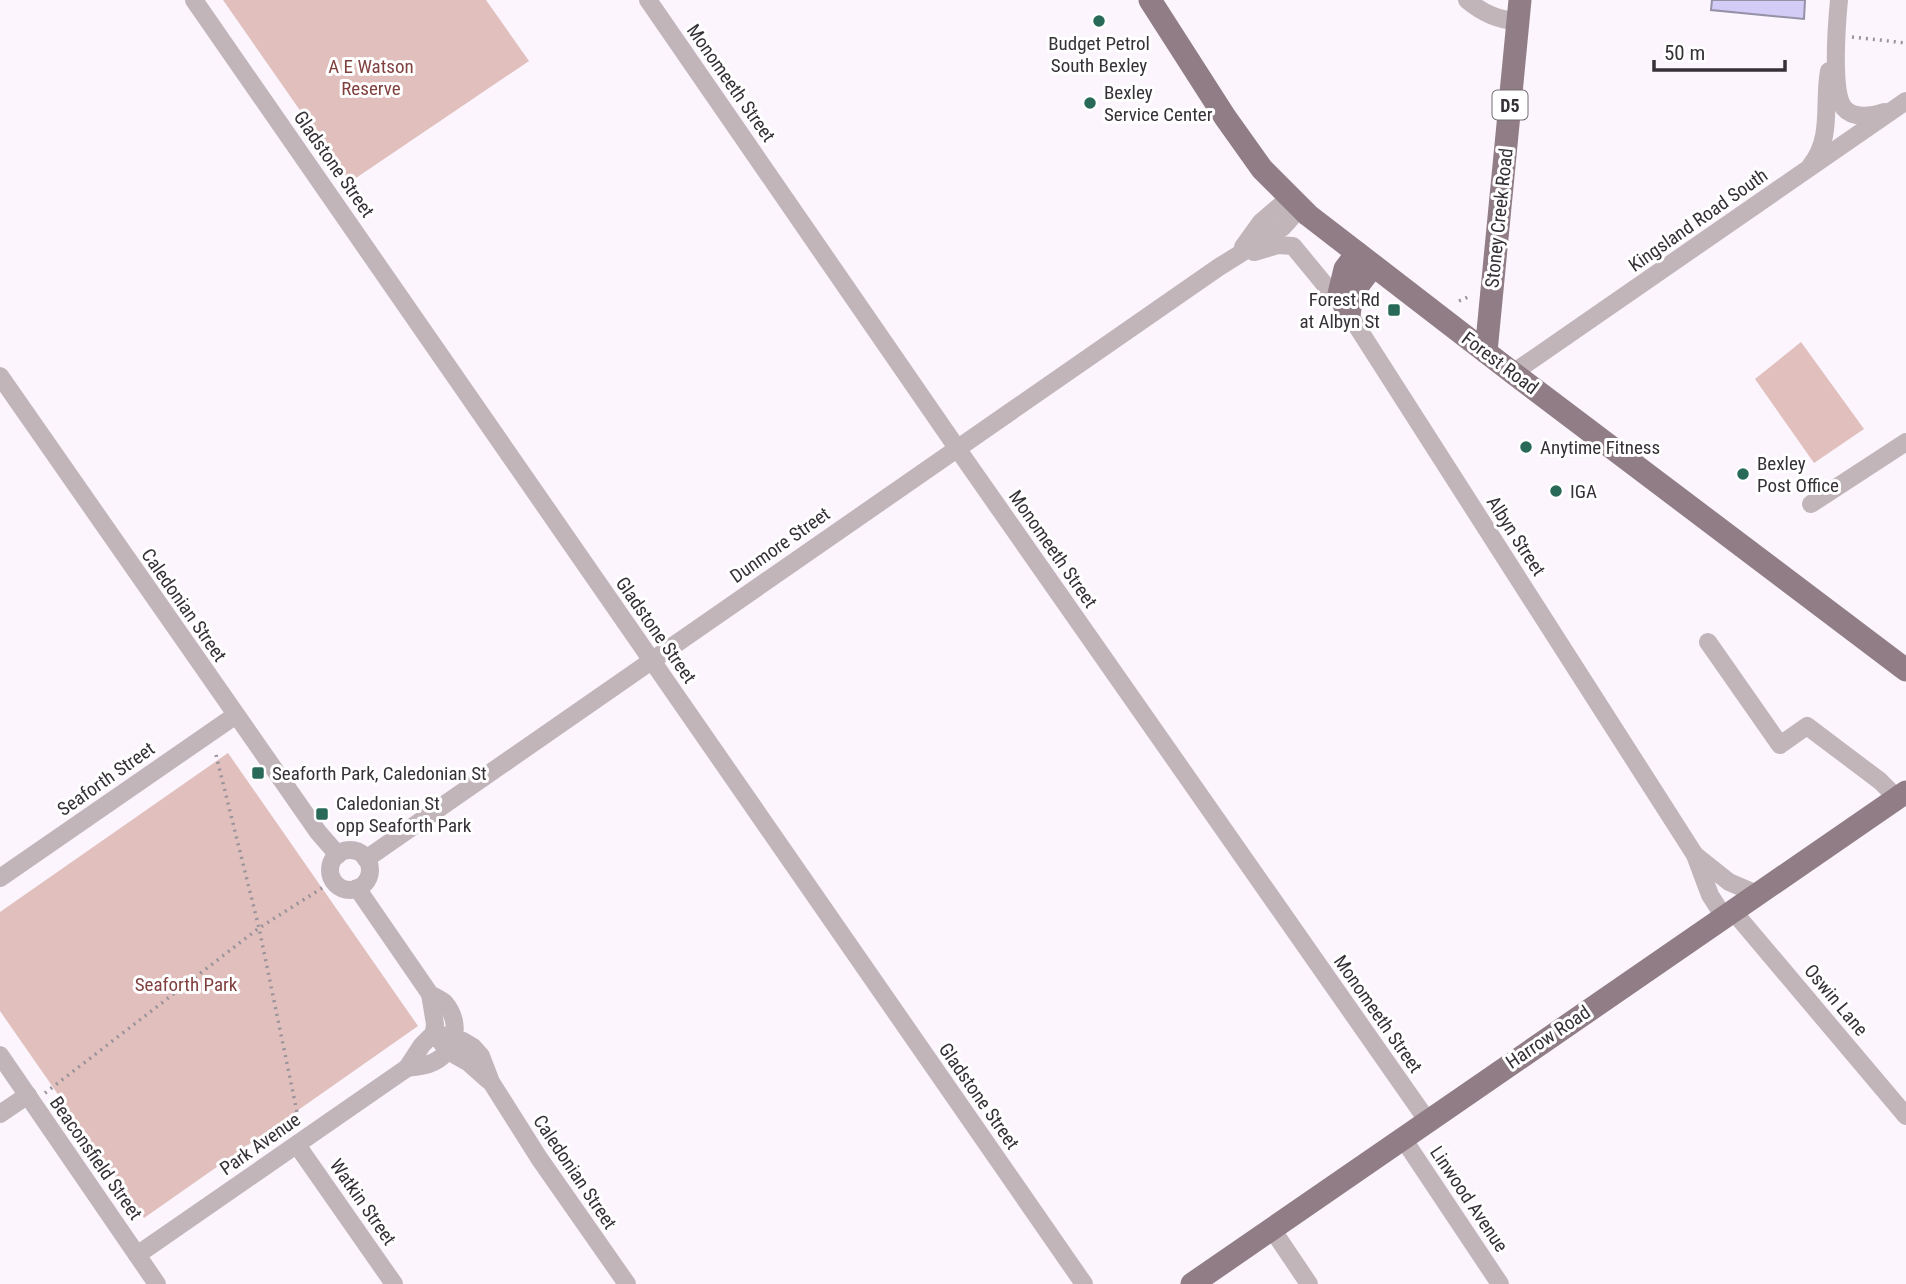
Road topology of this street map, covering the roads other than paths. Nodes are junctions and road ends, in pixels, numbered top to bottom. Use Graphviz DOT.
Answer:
graph roads {
  1 [pos="194,0"];
  2 [pos="648,0"];
  3 [pos="1150,0"];
  4 [pos="1467,0"];
  5 [pos="1839,0"];
  6 [pos="1519,11"];
  7 [pos="1836,35"];
  8 [pos="1906,101"];
  9 [pos="1798,176"];
  10 [pos="1295,203"];
  11 [pos="1293,246"];
  12 [pos="1365,260"];
  13 [pos="1219,267"];
  14 [pos="1349,314"];
  15 [pos="1486,352"];
  16 [pos="1513,373"];
  17 [pos="0,376"];
  18 [pos="1906,442"];
  19 [pos="957,448"];
  20 [pos="1811,504"];
  21 [pos="1708,642"];
  22 [pos="651,660"];
  23 [pos="1906,670"];
  24 [pos="236,715"];
  25 [pos="1901,795"];
  26 [pos="338,855"];
  27 [pos="1695,855"];
  28 [pos="366,859"];
  29 [pos="0,878"];
  30 [pos="358,888"];
  31 [pos="1757,894"];
  32 [pos="1729,914"];
  33 [pos="430,994"];
  34 [pos="434,1033"];
  35 [pos="452,1045"];
  36 [pos="0,1055"];
  37 [pos="407,1068"];
  38 [pos="30,1100"];
  39 [pos="0,1114"];
  40 [pos="1906,1116"];
  41 [pos="1427,1120"];
  42 [pos="1402,1138"];
  43 [pos="297,1145"];
  44 [pos="1272,1229"];
  45 [pos="137,1255"];
  46 [pos="157,1284"];
  47 [pos="394,1284"];
  48 [pos="627,1284"];
  49 [pos="1084,1284"];
  50 [pos="1192,1284"];
  51 [pos="1309,1284"];
  52 [pos="1500,1284"];
  1 -- 22 [label="street, Gladstone Street"];
  2 -- 19 [label="street, Monomeeth Street"];
  3 -- 10 [label="main road, Forest Road"];
  4 -- 6 [label="street"];
  5 -- 7 [label="street"];
  6 -- 15 [label="main road, Stoney Creek Road / D5"];
  7 -- 8 [label="street"];
  7 -- 9 [label="street"];
  8 -- 9 [label="street, Kingsland Road South"];
  9 -- 16 [label="street, Kingsland Road South"];
  10 -- 12 [label="main road, Forest Road"];
  10 -- 13 [label="street, Dunmore Street"];
  11 -- 13 [label="street, Dunmore Street"];
  11 -- 14 [label="street, Albyn Street"];
  12 -- 14 [label="main road"];
  12 -- 15 [label="main road, Forest Road"];
  13 -- 19 [label="street, Dunmore Street"];
  14 -- 27 [label="street, Albyn Street"];
  15 -- 16 [label="main road, Forest Road"];
  16 -- 23 [label="main road, Forest Road"];
  17 -- 24 [label="street, Caledonian Street"];
  18 -- 20 [label="street"];
  19 -- 22 [label="street, Dunmore Street"];
  19 -- 41 [label="street, Monomeeth Street"];
  21 -- 25 [label="street"];
  22 -- 28 [label="street, Dunmore Street"];
  22 -- 49 [label="street, Gladstone Street"];
  24 -- 26 [label="street, Caledonian Street"];
  24 -- 29 [label="street, Seaforth Street"];
  25 -- 31 [label="main road, Harrow Road"];
  26 -- 28 [label="street"];
  26 -- 30 [label="street"];
  27 -- 31 [label="street, Albyn Street"];
  27 -- 32 [label="street, Albyn Street"];
  28 -- 30 [label="street"];
  30 -- 33 [label="street"];
  31 -- 32 [label="main road, Harrow Road"];
  32 -- 40 [label="street, Oswin Lane"];
  32 -- 41 [label="main road, Harrow Road"];
  33 -- 34 [label="street"];
  33 -- 35 [label="street"];
  34 -- 35 [label="street, Caledonian Street"];
  34 -- 37 [label="street, Park Avenue"];
  35 -- 37 [label="street, Park Avenue"];
  35 -- 48 [label="street, Caledonian Street"];
  36 -- 38 [label="street, Beaconsfield Street"];
  37 -- 43 [label="street, Park Avenue"];
  38 -- 39 [label="street"];
  38 -- 45 [label="street, Beaconsfield Street"];
  41 -- 42 [label="main road, Harrow Road"];
  42 -- 44 [label="main road, Harrow Road"];
  42 -- 52 [label="street, Linwood Avenue"];
  43 -- 45 [label="street, Park Avenue"];
  43 -- 47 [label="street, Watkin Street"];
  44 -- 50 [label="main road, Harrow Road"];
  44 -- 51 [label="street"];
  45 -- 46 [label="street, Beaconsfield Street"];
}
